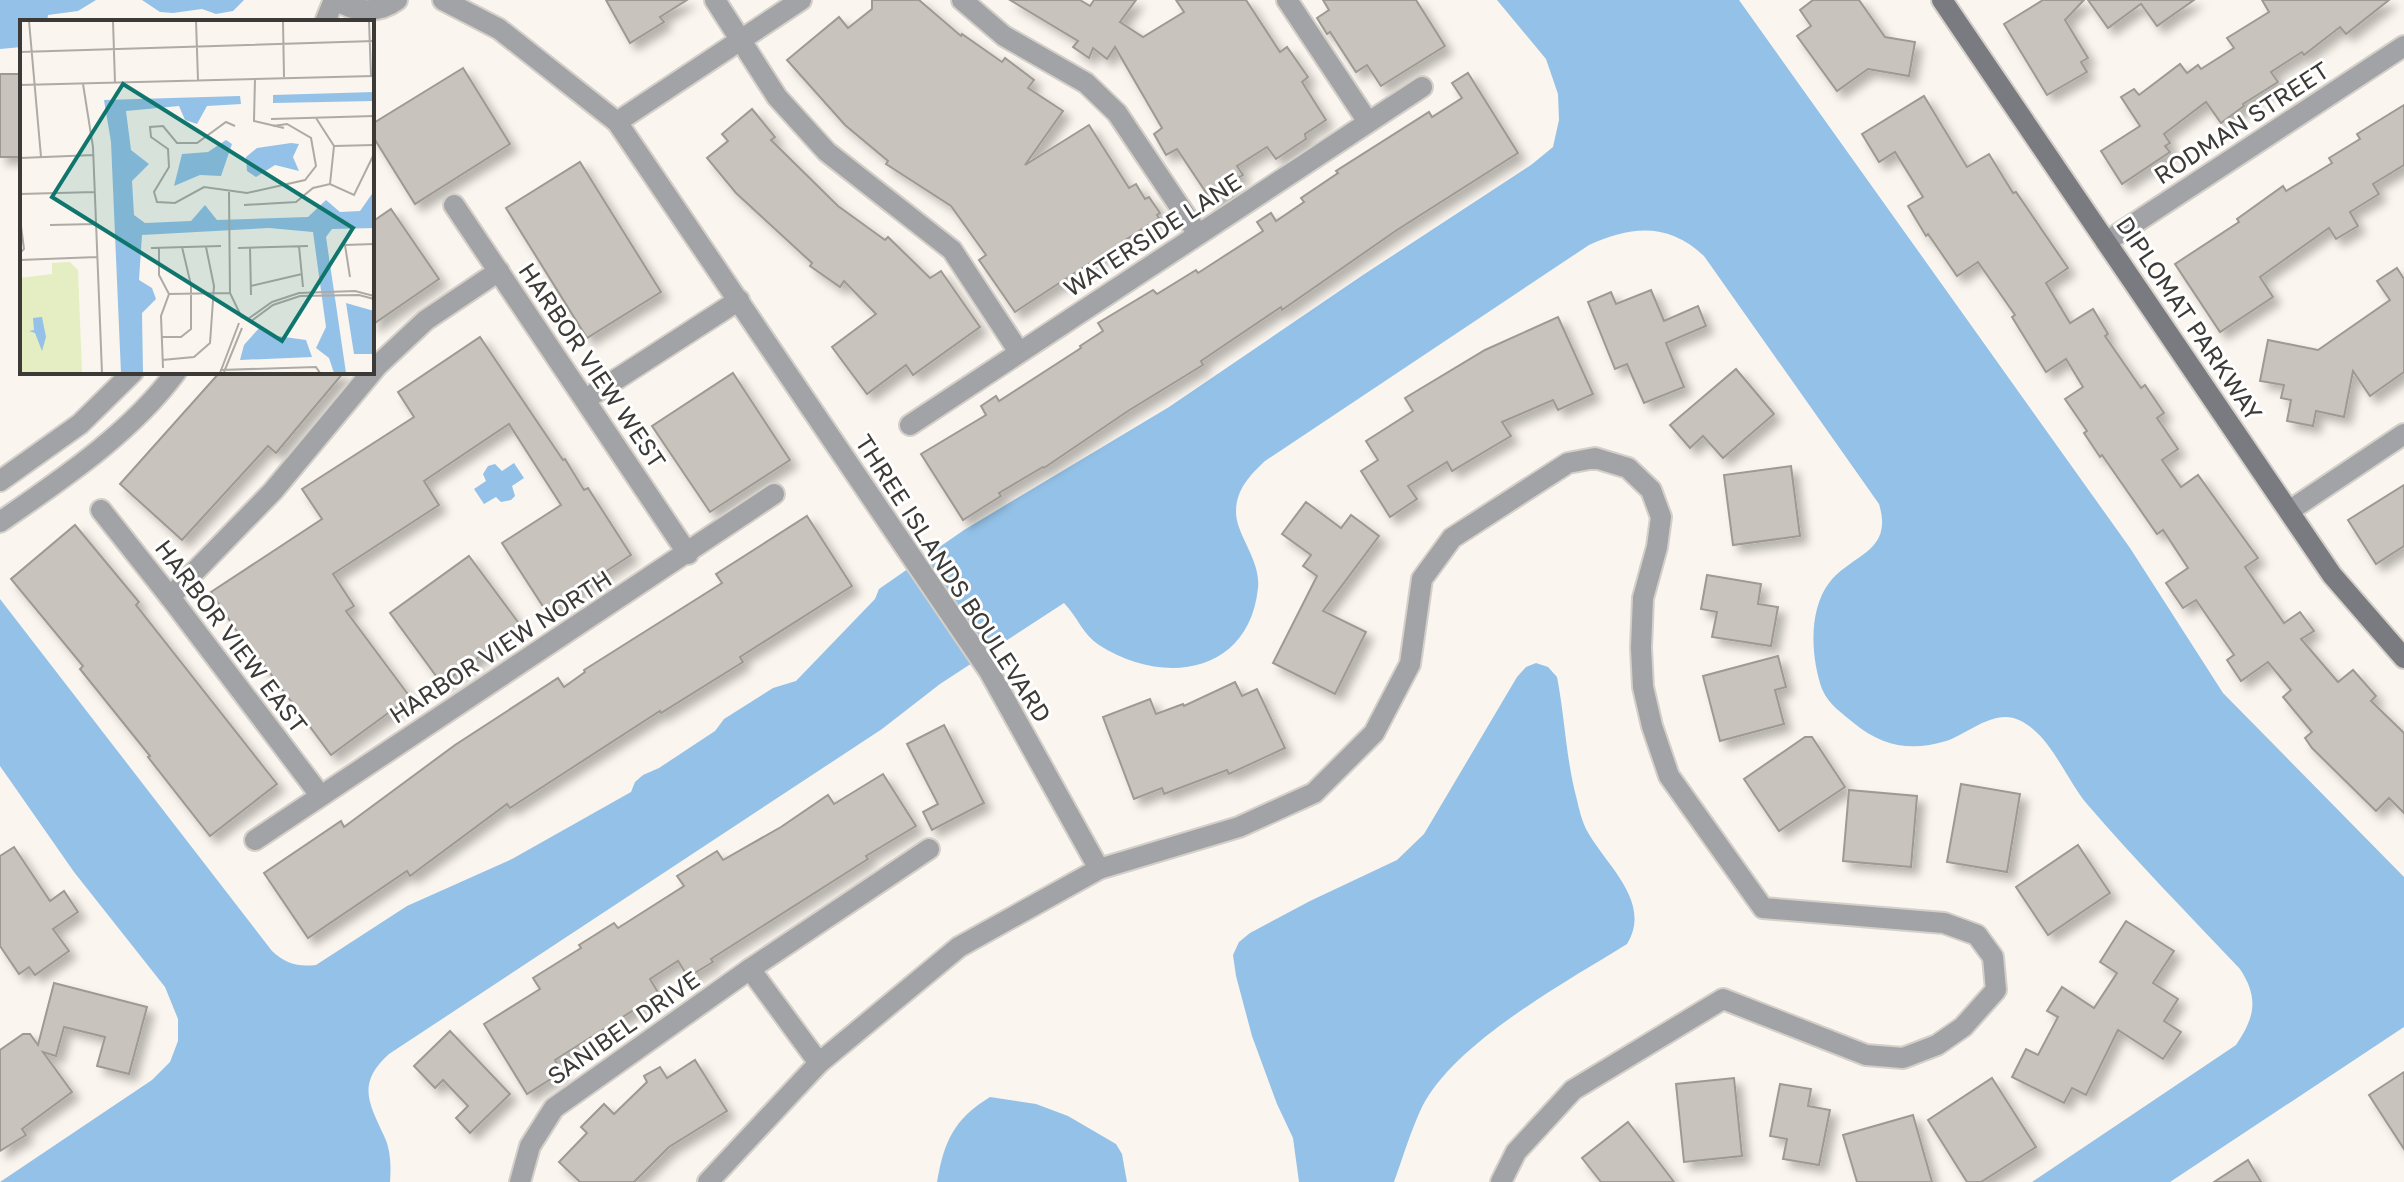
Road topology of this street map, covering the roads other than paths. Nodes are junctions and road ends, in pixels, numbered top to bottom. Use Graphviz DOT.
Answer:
graph roads {
  1 [pos="335,0"];
  2 [pos="397,0"];
  3 [pos="443,0"];
  4 [pos="715,0"];
  5 [pos="801,0"];
  6 [pos="962,0"];
  7 [pos="1287,0"];
  8 [pos="1950,3"];
  9 [pos="359,16"];
  10 [pos="326,20"];
  11 [pos="742,40"];
  12 [pos="2404,46"];
  13 [pos="1422,87"];
  14 [pos="617,122"];
  15 [pos="1368,122"];
  16 [pos="454,205"];
  17 [pos="1198,234"];
  18 [pos="2106,242"];
  19 [pos="499,271"];
  20 [pos="739,300"];
  21 [pos="1019,352"];
  22 [pos="374,370"];
  23 [pos="131,374"];
  24 [pos="174,374"];
  25 [pos="370,374"];
  26 [pos="586,399"];
  27 [pos="910,425"];
  28 [pos="2404,434"];
  29 [pos="0,481"];
  30 [pos="774,494"];
  31 [pos="101,510"];
  32 [pos="2289,511"];
  33 [pos="0,522"];
  34 [pos="688,554"];
  35 [pos="170,597"];
  36 [pos="2404,658"];
  37 [pos="320,795"];
  38 [pos="255,840"];
  39 [pos="929,849"];
  40 [pos="1099,869"];
  41 [pos="750,969"];
  42 [pos="819,1063"];
  43 [pos="520,1182"];
  44 [pos="708,1182"];
  45 [pos="1501,1182"];
  1 -- 9 [label="street"];
  1 -- 10 [label="street"];
  2 -- 9 [label="street"];
  3 -- 14 [label="street, THREE ISLANDS BOULEVARD"];
  4 -- 11 [label="street"];
  5 -- 11 [label="street"];
  6 -- 17 [label="street"];
  7 -- 15 [label="street"];
  8 -- 18 [label="street, DIPLOMAT PARKWAY"];
  11 -- 14 [label="street"];
  11 -- 21 [label="street"];
  12 -- 18 [label="street, RODMAN STREET"];
  13 -- 15 [label="street, WATERSIDE LANE"];
  14 -- 20 [label="street, THREE ISLANDS BOULEVARD"];
  15 -- 17 [label="street, WATERSIDE LANE"];
  16 -- 19 [label="street, HARBOR VIEW WEST"];
  17 -- 21 [label="street, WATERSIDE LANE"];
  18 -- 32 [label="street, DIPLOMAT PARKWAY"];
  19 -- 22 [label="street"];
  19 -- 26 [label="street, HARBOR VIEW WEST"];
  20 -- 26 [label="street"];
  20 -- 40 [label="street, THREE ISLANDS BOULEVARD"];
  21 -- 27 [label="street, WATERSIDE LANE"];
  23 -- 29 [label="street"];
  24 -- 33 [label="street"];
  25 -- 35 [label="street"];
  26 -- 34 [label="street, HARBOR VIEW WEST"];
  28 -- 32 [label="street"];
  30 -- 34 [label="street, HARBOR VIEW NORTH"];
  31 -- 35 [label="street, HARBOR VIEW EAST"];
  32 -- 36 [label="street, DIPLOMAT PARKWAY"];
  34 -- 37 [label="street, HARBOR VIEW NORTH"];
  35 -- 37 [label="street, HARBOR VIEW EAST"];
  37 -- 38 [label="street, HARBOR VIEW NORTH"];
  39 -- 41 [label="street, SANIBEL DRIVE"];
  40 -- 42 [label="street"];
  40 -- 45 [label="street"];
  41 -- 42 [label="street"];
  41 -- 43 [label="street, SANIBEL DRIVE"];
  42 -- 44 [label="street"];
}
